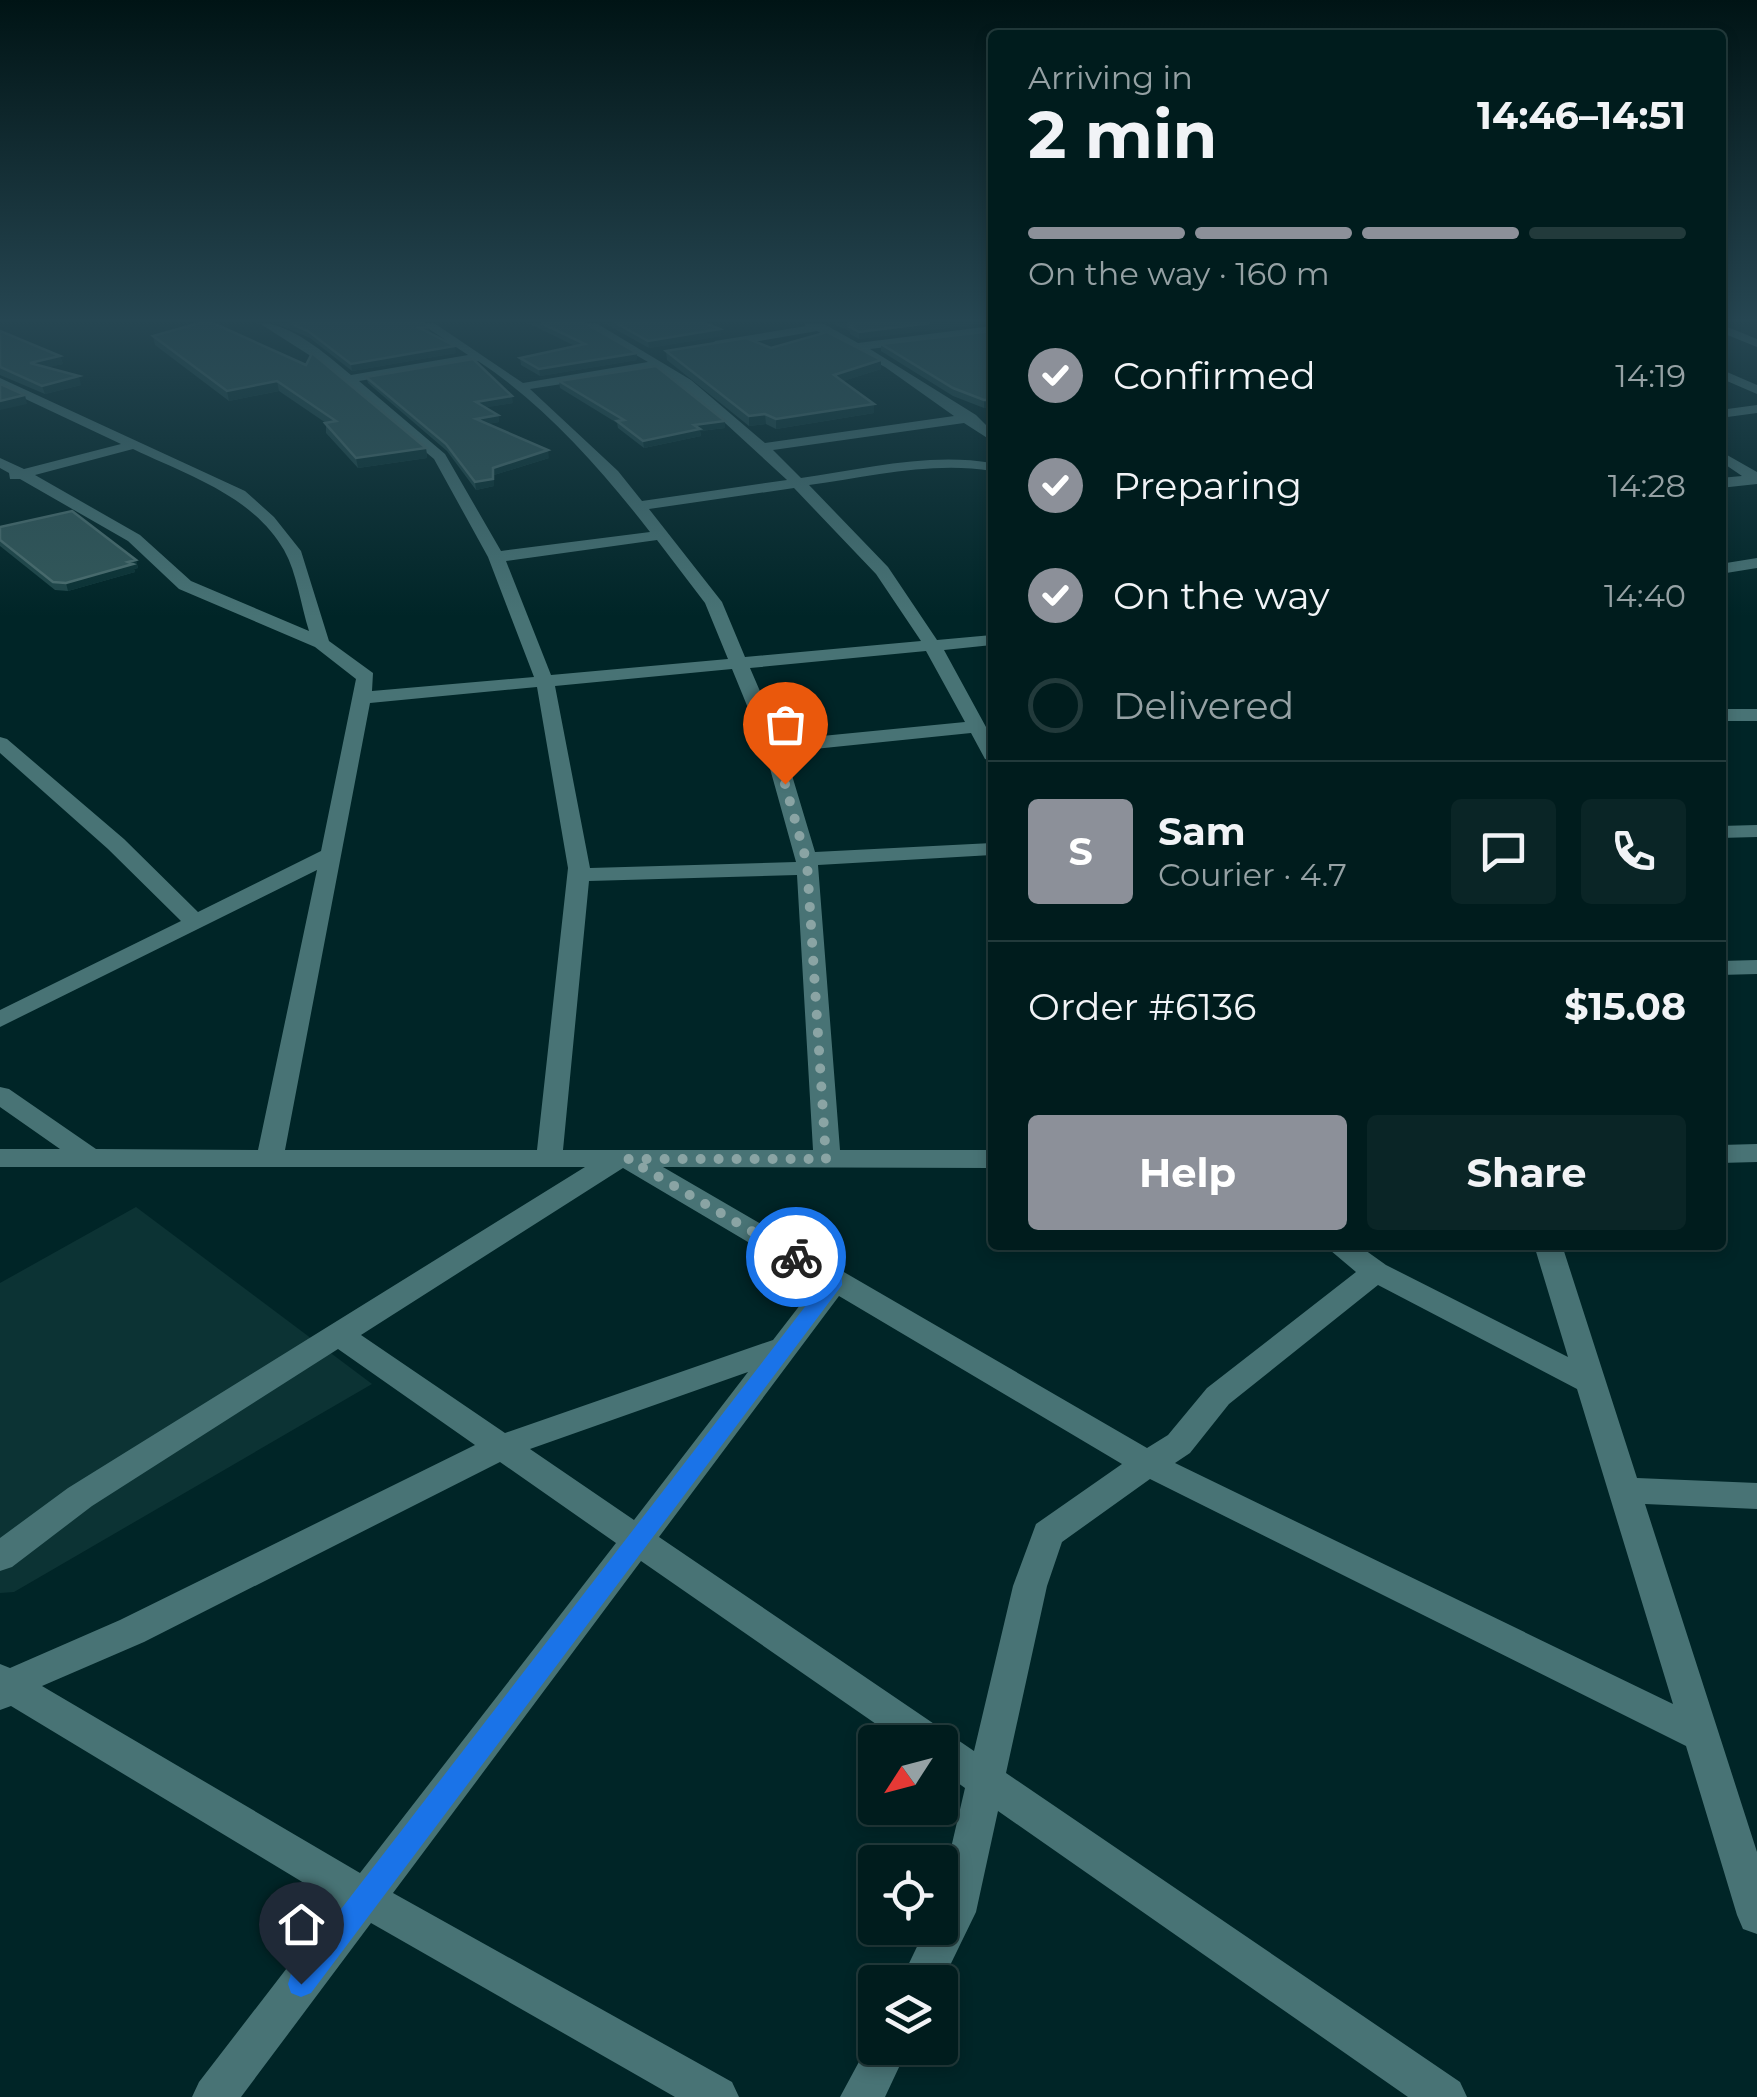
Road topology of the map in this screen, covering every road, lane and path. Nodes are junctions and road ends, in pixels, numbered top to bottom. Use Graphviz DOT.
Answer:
graph roads {
  1 [pos="85,421"];
  2 [pos="397,421"];
  3 [pos="556,421"];
  4 [pos="731,421"];
  5 [pos="951,421"];
  6 [pos="136,444"];
  7 [pos="760,448"];
  8 [pos="1726,459"];
  9 [pos="0,462"];
  10 [pos="988,466"];
  11 [pos="24,474"];
  12 [pos="0,480"];
  13 [pos="1726,482"];
  14 [pos="798,483"];
  15 [pos="638,506"];
  16 [pos="661,536"];
  17 [pos="496,557"];
  18 [pos="1757,563"];
  19 [pos="1726,568"];
  20 [pos="988,640"];
  21 [pos="321,643"];
  22 [pos="930,646"];
  23 [pos="740,664"];
  24 [pos="545,682"];
  25 [pos="362,698"];
  26 [pos="1726,716"];
  27 [pos="1753,719"];
  28 [pos="977,727"];
  29 [pos="0,743"];
  30 [pos="774,746"];
  31 [pos="988,748"];
  32 [pos="1757,831"];
  33 [pos="1726,832"];
  34 [pos="988,848"];
  35 [pos="329,856"];
  36 [pos="806,864"];
  37 [pos="578,876"];
  38 [pos="196,922"];
  39 [pos="1757,967"];
  40 [pos="1726,968"];
  41 [pos="0,1020"];
  42 [pos="0,1096"];
  43 [pos="1757,1153"];
  44 [pos="1726,1154"];
  45 [pos="0,1158"];
  46 [pos="90,1158"];
  47 [pos="270,1158"];
  48 [pos="550,1159"];
  49 [pos="624,1159"];
  50 [pos="826,1159"];
  51 [pos="988,1159"];
  52 [pos="1345,1250"];
  53 [pos="1550,1250"];
  54 [pos="1376,1272"];
  55 [pos="835,1280"];
  56 [pos="339,1335"];
  57 [pos="783,1348"];
  58 [pos="1591,1382"];
  59 [pos="503,1446"];
  60 [pos="1148,1464"];
  61 [pos="1626,1490"];
  62 [pos="1757,1496"];
  63 [pos="636,1538"];
  64 [pos="0,1557"];
  65 [pos="3,1687"];
  66 [pos="906,1725"];
  67 [pos="1702,1736"];
  68 [pos="958,1761"];
  69 [pos="983,1778"];
  70 [pos="366,1898"];
  71 [pos="1757,1914"];
  72 [pos="929,1965"];
  73 [pos="878,2065"];
  74 [pos="214,2097"];
  75 [pos="716,2097"];
  76 [pos="862,2097"];
  77 [pos="1444,2097"];
  1 -- 6 [label="street"];
  2 -- 17 [label="street"];
  3 -- 15 [label="street"];
  4 -- 7 [label="street"];
  5 -- 7 [label="street"];
  6 -- 11 [label="street"];
  6 -- 21 [label="street"];
  7 -- 14 [label="street"];
  8 -- 13 [label="street"];
  9 -- 11 [label="street"];
  10 -- 14 [label="street"];
  11 -- 12 [label="street"];
  11 -- 21 [label="street"];
  14 -- 15 [label="street"];
  14 -- 22 [label="street"];
  15 -- 16 [label="street"];
  16 -- 17 [label="street"];
  16 -- 23 [label="street"];
  17 -- 24 [label="street"];
  18 -- 19 [label="street"];
  20 -- 22 [label="street"];
  21 -- 25 [label="street"];
  22 -- 23 [label="street"];
  22 -- 28 [label="street"];
  23 -- 24 [label="street"];
  23 -- 30 [label="street"];
  24 -- 25 [label="street"];
  24 -- 37 [label="street"];
  25 -- 35 [label="street"];
  26 -- 27 [label="street"];
  28 -- 30 [label="street"];
  28 -- 31 [label="street"];
  29 -- 38 [label="street"];
  30 -- 36 [label="street"];
  32 -- 33 [label="street"];
  34 -- 36 [label="street"];
  35 -- 38 [label="street"];
  35 -- 47 [label="street"];
  36 -- 37 [label="street"];
  36 -- 50 [label="street"];
  37 -- 48 [label="street"];
  38 -- 41 [label="street"];
  39 -- 40 [label="street"];
  42 -- 46 [label="street"];
  43 -- 44 [label="street"];
  45 -- 46 [label="street"];
  46 -- 47 [label="street"];
  47 -- 48 [label="street"];
  48 -- 49 [label="street"];
  49 -- 50 [label="street"];
  49 -- 55 [label="street"];
  49 -- 56 [label="street"];
  50 -- 51 [label="street"];
  52 -- 54 [label="street"];
  53 -- 58 [label="street"];
  54 -- 58 [label="street"];
  54 -- 60 [label="street"];
  55 -- 57 [label="street"];
  55 -- 60 [label="street"];
  56 -- 59 [label="street"];
  56 -- 64 [label="street"];
  57 -- 59 [label="street"];
  57 -- 63 [label="street"];
  58 -- 61 [label="street"];
  59 -- 63 [label="street"];
  59 -- 65 [label="street"];
  60 -- 67 [label="street"];
  60 -- 69 [label="street"];
  61 -- 62 [label="street"];
  61 -- 67 [label="street"];
  63 -- 66 [label="street"];
  63 -- 70 [label="street"];
  65 -- 70 [label="street"];
  67 -- 71 [label="street"];
  68 -- 69 [label="street"];
  69 -- 72 [label="street"];
  69 -- 77 [label="street"];
  70 -- 74 [label="street"];
  70 -- 75 [label="street"];
  73 -- 76 [label="street"];
}
